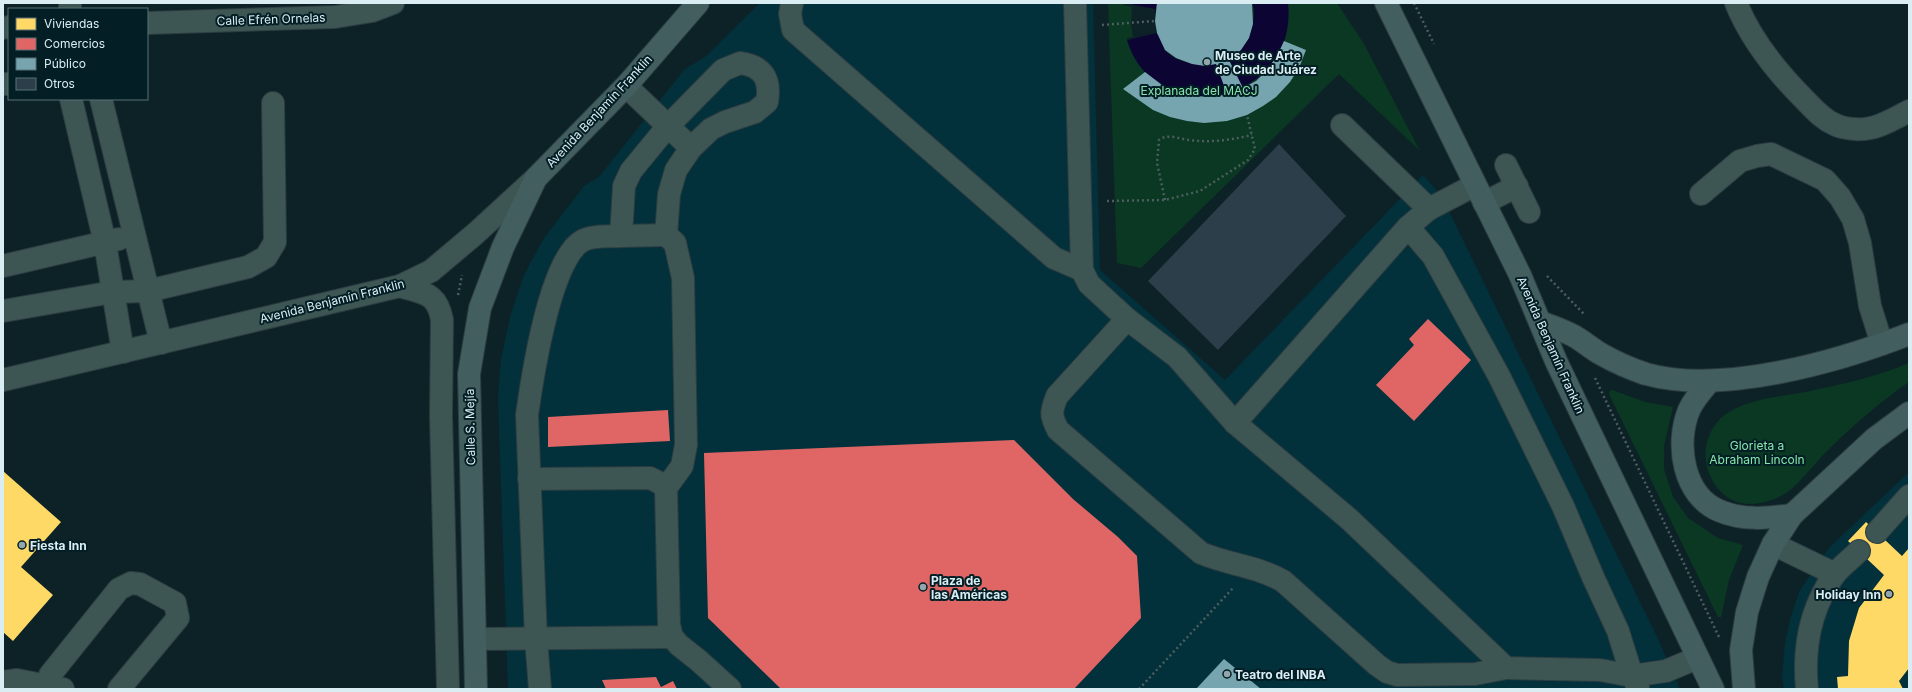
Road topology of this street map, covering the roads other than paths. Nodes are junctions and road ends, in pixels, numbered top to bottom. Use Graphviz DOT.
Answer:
graph roads {
  1 [pos="393,3"];
  2 [pos="698,3"];
  3 [pos="792,3"];
  4 [pos="1075,3"];
  5 [pos="1387,3"];
  6 [pos="1736,3"];
  7 [pos="148,23"];
  8 [pos="626,86"];
  9 [pos="71,100"];
  10 [pos="100,100"];
  11 [pos="273,103"];
  12 [pos="1909,111"];
  13 [pos="1342,125"];
  14 [pos="668,126"];
  15 [pos="692,148"];
  16 [pos="1506,165"];
  17 [pos="536,178"];
  18 [pos="1517,186"];
  19 [pos="1479,194"];
  20 [pos="1701,194"];
  21 [pos="1429,209"];
  22 [pos="1529,212"];
  23 [pos="1408,227"];
  24 [pos="134,235"];
  25 [pos="666,235"];
  26 [pos="621,236"];
  27 [pos="105,242"];
  28 [pos="3,266"];
  29 [pos="1082,270"];
  30 [pos="400,286"];
  31 [pos="148,291"];
  32 [pos="113,292"];
  33 [pos="3,311"];
  34 [pos="1127,319"];
  35 [pos="1540,322"];
  36 [pos="1909,334"];
  37 [pos="161,343"];
  38 [pos="1882,344"];
  39 [pos="123,352"];
  40 [pos="3,380"];
  41 [pos="1710,381"];
  42 [pos="1909,413"];
  43 [pos="1235,423"];
  44 [pos="529,479"];
  45 [pos="666,488"];
  46 [pos="1909,496"];
  47 [pos="1792,515"];
  48 [pos="1877,532"];
  49 [pos="1773,544"];
  50 [pos="1858,552"];
  51 [pos="1835,574"];
  52 [pos="672,637"];
  53 [pos="475,639"];
  54 [pos="536,639"];
  55 [pos="1697,658"];
  56 [pos="1506,668"];
  57 [pos="3,682"];
  58 [pos="1636,683"];
  59 [pos="56,687"];
  60 [pos="119,689"];
  61 [pos="448,689"];
  62 [pos="476,689"];
  63 [pos="540,689"];
  64 [pos="730,689"];
  65 [pos="1713,689"];
  66 [pos="1744,689"];
  67 [pos="1808,689"];
  1 -- 7 [label="street, Calle Efrén Ornelas"];
  2 -- 8 [label="main road, Avenida Benjamín Franklin"];
  3 -- 29 [label="street"];
  4 -- 29 [label="street"];
  5 -- 19 [label="main road, Avenida Benjamín Franklin"];
  6 -- 12 [label="street"];
  8 -- 14 [label="street"];
  8 -- 17 [label="main road, Avenida Benjamín Franklin"];
  9 -- 27 [label="street"];
  10 -- 24 [label="street"];
  11 -- 31 [label="street"];
  13 -- 21 [label="street"];
  14 -- 15 [label="street"];
  14 -- 15 [label="street"];
  14 -- 26 [label="street"];
  15 -- 25 [label="street"];
  16 -- 18 [label="street"];
  17 -- 30 [label="street, Avenida Benjamín Franklin"];
  17 -- 53 [label="main road, Calle S. Mejía"];
  18 -- 19 [label="street"];
  18 -- 22 [label="street"];
  19 -- 21 [label="street"];
  19 -- 35 [label="main road, Avenida Benjamín Franklin"];
  20 -- 38 [label="street"];
  21 -- 23 [label="street"];
  23 -- 43 [label="street"];
  23 -- 58 [label="street"];
  24 -- 27 [label="street"];
  24 -- 31 [label="street"];
  25 -- 26 [label="street"];
  25 -- 45 [label="street"];
  26 -- 44 [label="street"];
  27 -- 28 [label="street"];
  27 -- 32 [label="street"];
  29 -- 34 [label="street"];
  30 -- 37 [label="street, Avenida Benjamín Franklin"];
  30 -- 61 [label="street"];
  31 -- 32 [label="street"];
  31 -- 37 [label="street"];
  32 -- 33 [label="street"];
  32 -- 39 [label="street"];
  34 -- 43 [label="street"];
  34 -- 56 [label="street"];
  35 -- 41 [label="main road"];
  35 -- 55 [label="main road, Avenida Benjamín Franklin"];
  36 -- 38 [label="main road"];
  37 -- 39 [label="street, Avenida Benjamín Franklin"];
  38 -- 41 [label="main road"];
  39 -- 40 [label="street, Avenida Benjamín Franklin"];
  41 -- 47 [label="main road"];
  42 -- 47 [label="main road"];
  43 -- 56 [label="street"];
  44 -- 45 [label="street"];
  44 -- 54 [label="street"];
  45 -- 52 [label="street"];
  46 -- 48 [label="street"];
  47 -- 49 [label="main road"];
  49 -- 51 [label="street"];
  49 -- 66 [label="main road"];
  50 -- 51 [label="street"];
  51 -- 67 [label="street"];
  52 -- 54 [label="street"];
  52 -- 64 [label="street"];
  53 -- 54 [label="street"];
  53 -- 62 [label="main road, Calle S. Mejía"];
  54 -- 63 [label="street"];
  55 -- 58 [label="street"];
  55 -- 65 [label="main road, Avenida Benjamín Franklin"];
  56 -- 58 [label="street"];
  57 -- 59 [label="street"];
  59 -- 60 [label="street"];
}
